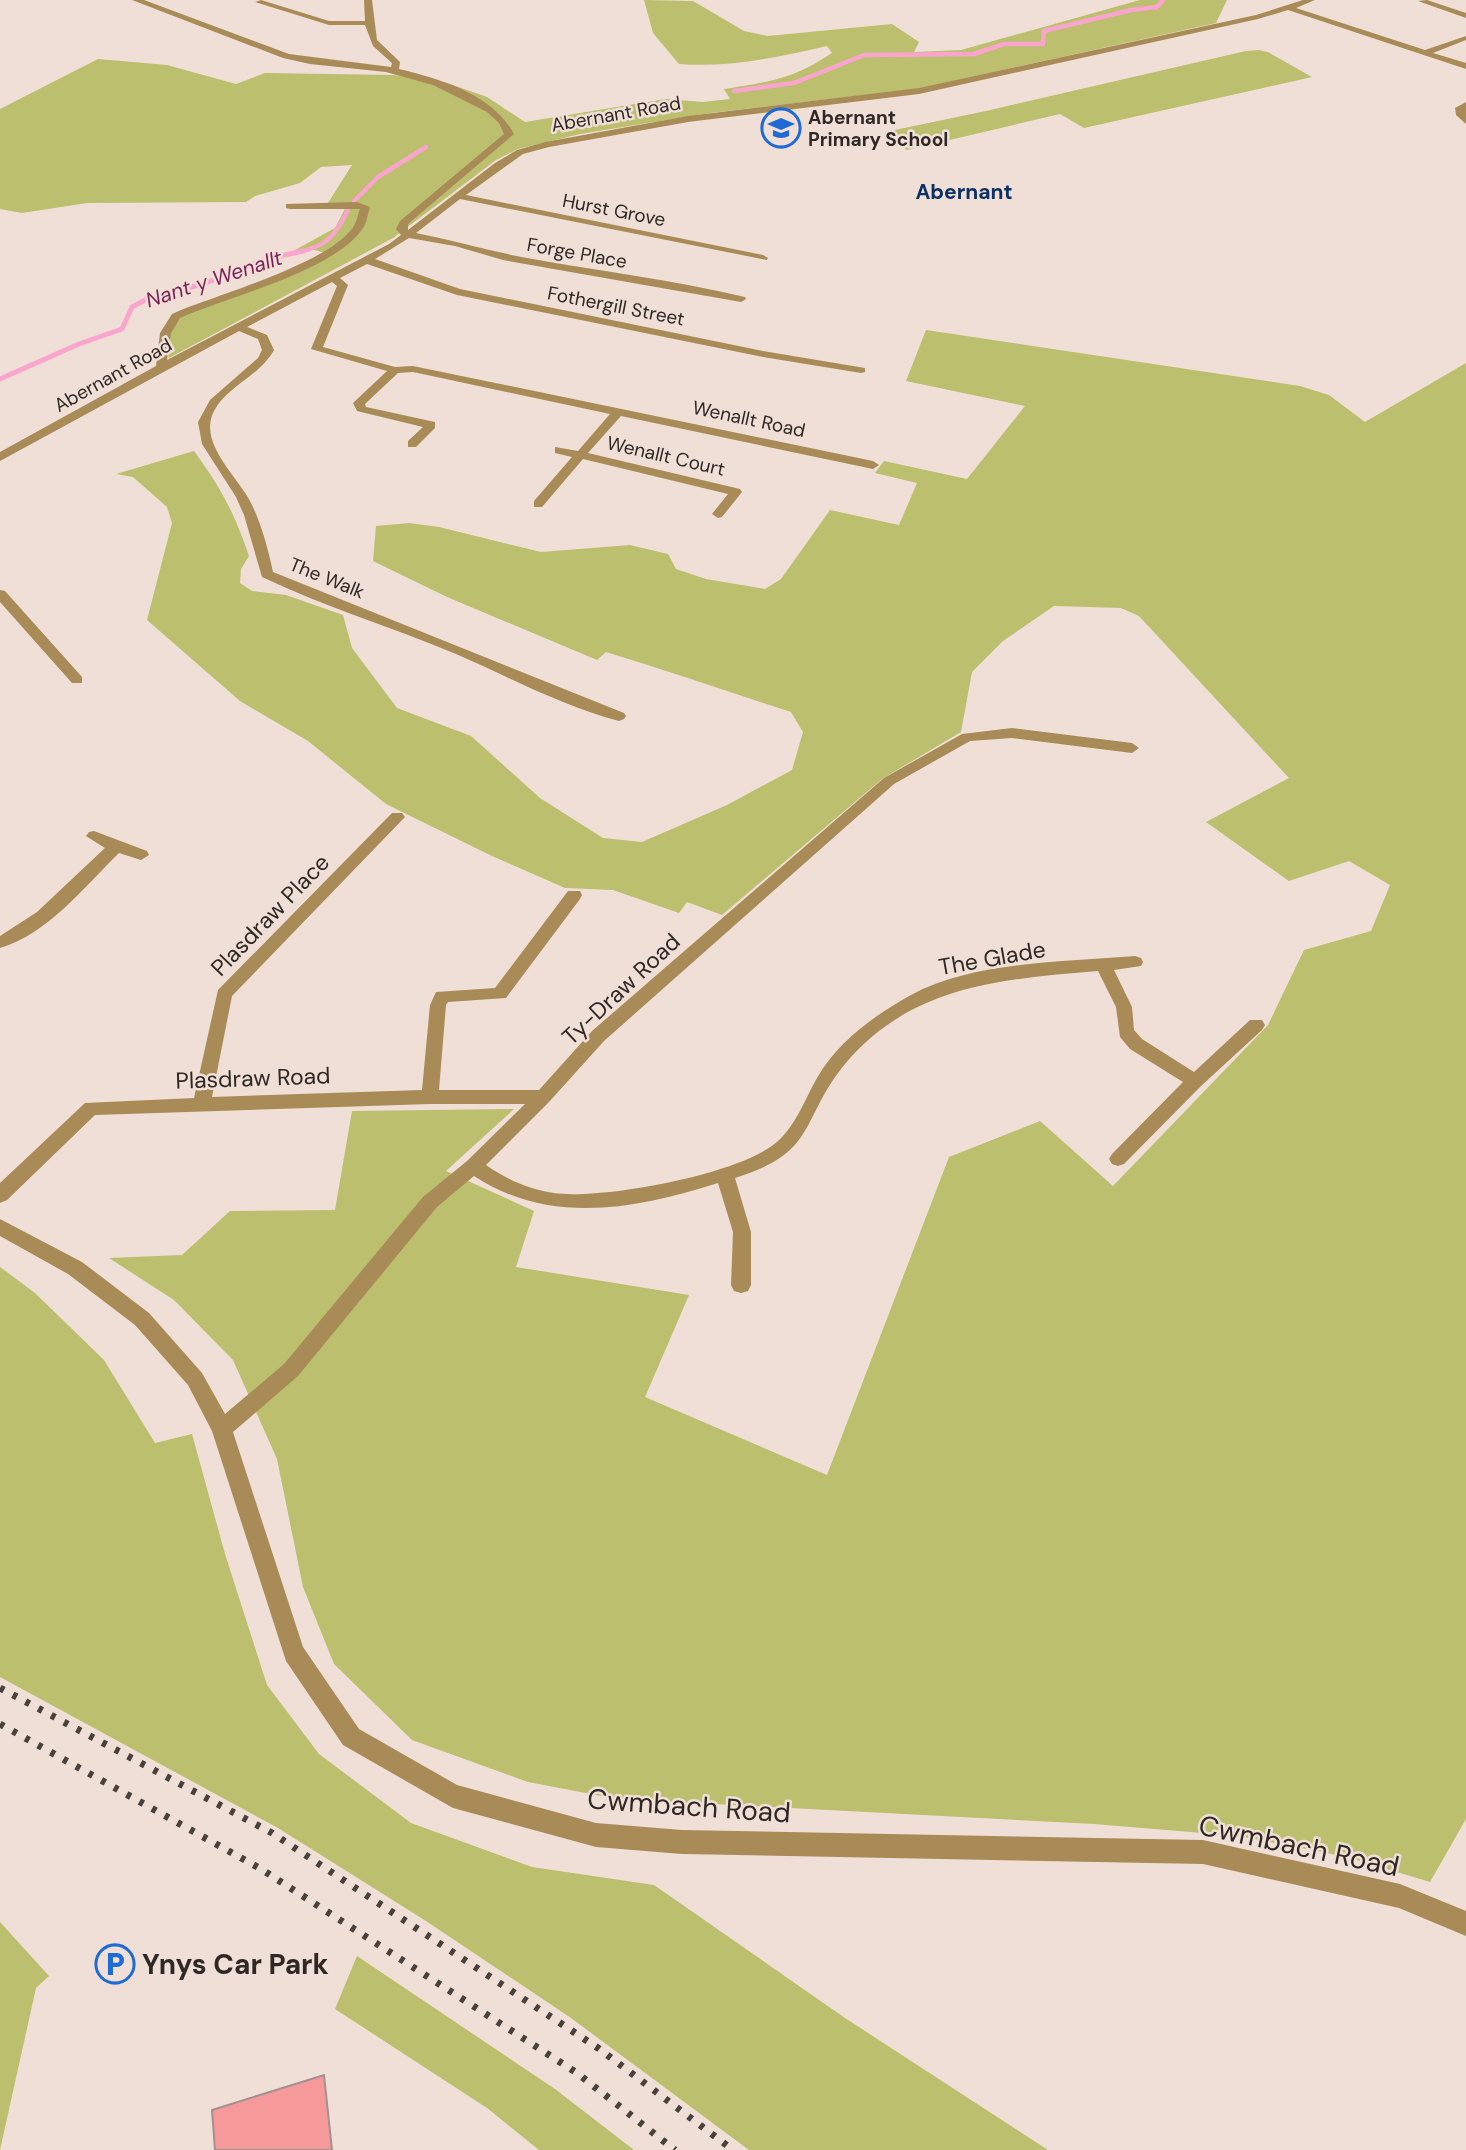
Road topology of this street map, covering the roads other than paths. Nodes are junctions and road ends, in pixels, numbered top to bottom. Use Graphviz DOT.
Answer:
graph roads {
  1 [pos="136,0"];
  2 [pos="368,0"];
  3 [pos="1311,0"];
  4 [pos="1422,1"];
  5 [pos="259,2"];
  6 [pos="1289,8"];
  7 [pos="1466,16"];
  8 [pos="369,23"];
  9 [pos="1464,38"];
  10 [pos="1427,52"];
  11 [pos="1466,66"];
  12 [pos="394,70"];
  13 [pos="1466,104"];
  14 [pos="1466,121"];
  15 [pos="458,196"];
  16 [pos="290,206"];
  17 [pos="408,235"];
  18 [pos="763,258"];
  19 [pos="368,260"];
  20 [pos="332,277"];
  21 [pos="741,299"];
  22 [pos="238,327"];
  23 [pos="162,368"];
  24 [pos="395,370"];
  25 [pos="861,370"];
  26 [pos="617,413"];
  27 [pos="412,444"];
  28 [pos="559,450"];
  29 [pos="580,455"];
  30 [pos="0,457"];
  31 [pos="873,465"];
  32 [pos="538,504"];
  33 [pos="718,514"];
  34 [pos="0,594"];
  35 [pos="77,680"];
  36 [pos="619,716"];
  37 [pos="1132,748"];
  38 [pos="397,817"];
  39 [pos="94,836"];
  40 [pos="116,847"];
  41 [pos="141,855"];
  42 [pos="574,895"];
  43 [pos="0,942"];
  44 [pos="1135,962"];
  45 [pos="1104,966"];
  46 [pos="1256,1025"];
  47 [pos="1195,1081"];
  48 [pos="429,1097"];
  49 [pos="542,1097"];
  50 [pos="202,1104"];
  51 [pos="1118,1159"];
  52 [pos="473,1166"];
  53 [pos="725,1176"];
  54 [pos="0,1195"];
  55 [pos="0,1227"];
  56 [pos="741,1285"];
  57 [pos="222,1429"];
  58 [pos="1466,1924"];
  1 -- 12 [label="street"];
  2 -- 8 [label="street"];
  3 -- 6 [label="street, Abernant Road"];
  4 -- 7 [label="street"];
  5 -- 8 [label="street"];
  6 -- 10 [label="street"];
  6 -- 15 [label="street, Abernant Road"];
  8 -- 12 [label="street"];
  9 -- 10 [label="street"];
  10 -- 11 [label="street"];
  12 -- 17 [label="street"];
  13 -- 14 [label="street"];
  15 -- 17 [label="street, Abernant Road"];
  15 -- 18 [label="street, Hurst Grove"];
  16 -- 23 [label="street"];
  17 -- 19 [label="street, Abernant Road"];
  17 -- 21 [label="street, Forge Place"];
  19 -- 20 [label="street, Abernant Road"];
  19 -- 25 [label="street, Fothergill Street"];
  20 -- 22 [label="street, Abernant Road"];
  20 -- 24 [label="street, Wenallt Road"];
  22 -- 23 [label="street, Abernant Road"];
  22 -- 36 [label="street, The Walk"];
  23 -- 30 [label="street, Abernant Road"];
  24 -- 26 [label="street, Wenallt Road"];
  24 -- 27 [label="street"];
  26 -- 29 [label="street"];
  26 -- 31 [label="street, Wenallt Road"];
  28 -- 29 [label="street, Wenallt Court"];
  29 -- 32 [label="street"];
  29 -- 33 [label="street, Wenallt Court"];
  34 -- 35 [label="street"];
  37 -- 49 [label="street, Ty-Draw Road"];
  38 -- 50 [label="street, Plasdraw Place"];
  39 -- 40 [label="street"];
  40 -- 41 [label="street"];
  40 -- 43 [label="street"];
  42 -- 48 [label="street"];
  44 -- 45 [label="street, The Glade"];
  45 -- 47 [label="street"];
  45 -- 53 [label="street, The Glade"];
  46 -- 47 [label="street"];
  47 -- 51 [label="street"];
  48 -- 49 [label="street, Plasdraw Road"];
  48 -- 50 [label="street, Plasdraw Road"];
  49 -- 52 [label="street, Ty-Draw Road"];
  50 -- 54 [label="street, Plasdraw Road"];
  52 -- 53 [label="street, The Glade"];
  52 -- 57 [label="street, Ty-Draw Road"];
  53 -- 56 [label="street"];
  55 -- 57 [label="street, Cwmbach Road"];
  57 -- 58 [label="street, Cwmbach Road"];
}
